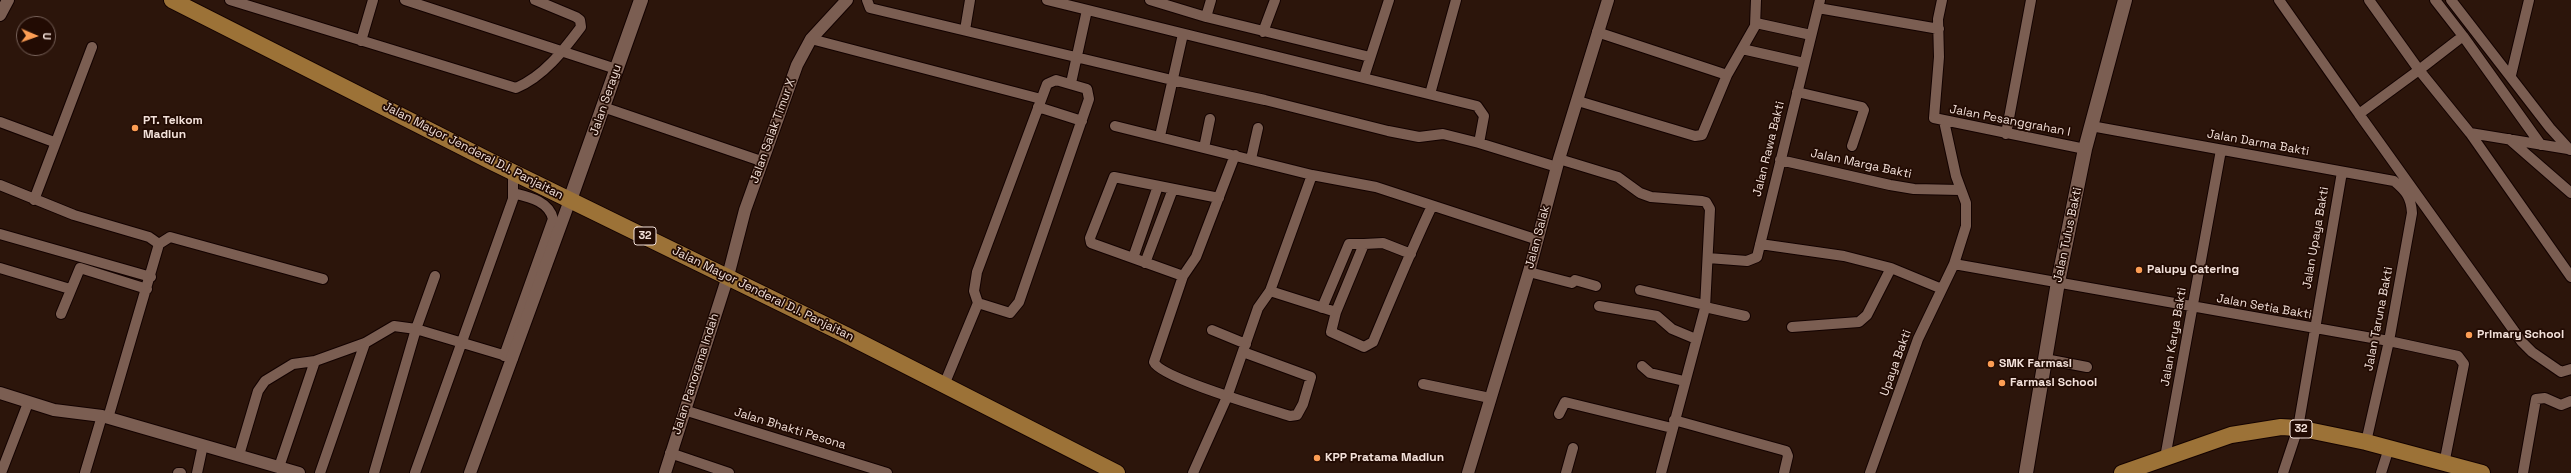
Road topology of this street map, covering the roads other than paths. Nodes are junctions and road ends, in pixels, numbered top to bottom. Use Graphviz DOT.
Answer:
graph roads {
  1 [pos="8,0"];
  2 [pos="172,0"];
  3 [pos="230,0"];
  4 [pos="373,0"];
  5 [pos="405,0"];
  6 [pos="535,0"];
  7 [pos="641,0"];
  8 [pos="847,0"];
  9 [pos="867,0"];
  10 [pos="970,0"];
  11 [pos="1046,0"];
  12 [pos="1152,0"];
  13 [pos="1211,0"];
  14 [pos="1275,0"];
  15 [pos="1389,0"];
  16 [pos="1456,0"];
  17 [pos="1608,0"];
  18 [pos="1756,0"];
  19 [pos="1942,0"];
  20 [pos="2031,0"];
  21 [pos="2125,0"];
  22 [pos="2279,0"];
  23 [pos="2369,0"];
  24 [pos="2435,0"];
  25 [pos="2451,0"];
  26 [pos="2529,0"];
  27 [pos="1819,4"];
  28 [pos="1087,10"];
  29 [pos="0,15"];
  30 [pos="1206,17"];
  31 [pos="1756,23"];
  32 [pos="1938,29"];
  33 [pos="965,30"];
  34 [pos="1263,32"];
  35 [pos="1597,32"];
  36 [pos="1183,34"];
  37 [pos="1811,35"];
  38 [pos="2463,36"];
  39 [pos="811,40"];
  40 [pos="361,41"];
  41 [pos="92,47"];
  42 [pos="1742,49"];
  43 [pos="563,51"];
  44 [pos="1077,56"];
  45 [pos="1370,57"];
  46 [pos="1804,63"];
  47 [pos="616,69"];
  48 [pos="2419,70"];
  49 [pos="1727,75"];
  50 [pos="2510,76"];
  51 [pos="1364,77"];
  52 [pos="1172,80"];
  53 [pos="1071,83"];
  54 [pos="1797,92"];
  55 [pos="1430,94"];
  56 [pos="1578,101"];
  57 [pos="1039,103"];
  58 [pos="604,107"];
  59 [pos="2359,114"];
  60 [pos="1210,119"];
  61 [pos="1082,121"];
  62 [pos="1944,121"];
  63 [pos="0,122"];
  64 [pos="1115,126"];
  65 [pos="2091,126"];
  66 [pos="1258,128"];
  67 [pos="2470,133"];
  68 [pos="2006,134"];
  69 [pos="1160,136"];
  70 [pos="2509,139"];
  71 [pos="54,142"];
  72 [pos="1479,143"];
  73 [pos="2541,145"];
  74 [pos="1852,146"];
  75 [pos="1204,148"];
  76 [pos="2086,149"];
  77 [pos="2221,150"];
  78 [pos="2570,150"];
  79 [pos="1235,155"];
  80 [pos="1251,159"];
  81 [pos="1780,160"];
  82 [pos="762,161"];
  83 [pos="1558,163"];
  84 [pos="513,172"];
  85 [pos="2342,172"];
  86 [pos="1312,175"];
  87 [pos="0,185"];
  88 [pos="1158,186"];
  89 [pos="1173,189"];
  90 [pos="1960,190"];
  91 [pos="513,193"];
  92 [pos="2571,193"];
  93 [pos="1219,198"];
  94 [pos="34,200"];
  95 [pos="570,200"];
  96 [pos="2412,200"];
  97 [pos="1432,206"];
  98 [pos="0,234"];
  99 [pos="1538,240"];
  100 [pos="160,244"];
  101 [pos="1364,244"];
  102 [pos="1760,244"];
  103 [pos="1411,254"];
  104 [pos="1133,258"];
  105 [pos="1708,258"];
  106 [pos="1145,262"];
  107 [pos="1954,264"];
  108 [pos="0,268"];
  109 [pos="1891,268"];
  110 [pos="1529,272"];
  111 [pos="151,276"];
  112 [pos="435,276"];
  113 [pos="728,276"];
  114 [pos="1183,276"];
  115 [pos="2571,277"];
  116 [pos="323,278"];
  117 [pos="2058,282"];
  118 [pos="1596,286"];
  119 [pos="70,289"];
  120 [pos="147,289"];
  121 [pos="1942,289"];
  122 [pos="1640,290"];
  123 [pos="1270,291"];
  124 [pos="978,303"];
  125 [pos="1600,306"];
  126 [pos="1705,306"];
  127 [pos="1322,308"];
  128 [pos="2192,308"];
  129 [pos="1336,312"];
  130 [pos="61,314"];
  131 [pos="1745,316"];
  132 [pos="1792,327"];
  133 [pos="416,328"];
  134 [pos="2313,329"];
  135 [pos="1212,330"];
  136 [pos="1696,339"];
  137 [pos="2389,341"];
  138 [pos="462,343"];
  139 [pos="365,344"];
  140 [pos="1244,348"];
  141 [pos="508,357"];
  142 [pos="2045,359"];
  143 [pos="315,361"];
  144 [pos="1642,366"];
  145 [pos="2087,367"];
  146 [pos="2571,369"];
  147 [pos="1684,381"];
  148 [pos="1423,384"];
  149 [pos="944,385"];
  150 [pos="0,394"];
  151 [pos="1227,397"];
  152 [pos="1490,398"];
  153 [pos="2571,401"];
  154 [pos="28,403"];
  155 [pos="684,410"];
  156 [pos="1559,414"];
  157 [pos="105,417"];
  158 [pos="1673,424"];
  159 [pos="2298,428"];
  160 [pos="2366,442"];
  161 [pos="203,446"];
  162 [pos="5,448"];
  163 [pos="1573,448"];
  164 [pos="2389,448"];
  165 [pos="670,453"];
  166 [pos="239,455"];
  167 [pos="2165,458"];
  168 [pos="2444,464"];
  169 [pos="279,467"];
  170 [pos="1,473"];
  171 [pos="85,473"];
  172 [pos="197,473"];
  173 [pos="299,473"];
  174 [pos="320,473"];
  175 [pos="374,473"];
  176 [pos="415,473"];
  177 [pos="470,473"];
  178 [pos="665,473"];
  179 [pos="729,473"];
  180 [pos="887,473"];
  181 [pos="1117,473"];
  182 [pos="1193,473"];
  183 [pos="1468,473"];
  184 [pos="1566,473"];
  185 [pos="1661,473"];
  186 [pos="1784,473"];
  187 [pos="1870,473"];
  188 [pos="2026,473"];
  189 [pos="2122,473"];
  190 [pos="2283,473"];
  191 [pos="2381,473"];
  192 [pos="2482,473"];
  193 [pos="2523,473"];
  1 -- 29 [label="street"];
  2 -- 84 [label="highway, Jalan Mayor Jenderal D.I. Panjaitan / 32"];
  3 -- 40 [label="street"];
  4 -- 40 [label="street"];
  5 -- 43 [label="street"];
  6 -- 43 [label="street"];
  7 -- 47 [label="main road, Jalan Serayu"];
  8 -- 39 [label="street, Jalan Salak Timur X"];
  9 -- 33 [label="street"];
  10 -- 33 [label="street"];
  11 -- 28 [label="street"];
  12 -- 30 [label="street"];
  13 -- 30 [label="street"];
  14 -- 34 [label="street"];
  15 -- 45 [label="street"];
  16 -- 55 [label="street"];
  17 -- 35 [label="street, Jalan Salak"];
  18 -- 31 [label="street"];
  19 -- 32 [label="street"];
  20 -- 68 [label="street"];
  21 -- 65 [label="main road, Jalan Tulus Bakti"];
  22 -- 59 [label="street"];
  23 -- 48 [label="street"];
  24 -- 38 [label="street"];
  25 -- 50 [label="street"];
  26 -- 50 [label="street"];
  27 -- 32 [label="street"];
  27 -- 37 [label="street, Jalan Rawa Bakti"];
  28 -- 36 [label="street"];
  28 -- 44 [label="street"];
  30 -- 34 [label="street"];
  31 -- 37 [label="street"];
  31 -- 42 [label="street"];
  32 -- 62 [label="street, Jalan Pesanggrahan I"];
  33 -- 44 [label="street"];
  34 -- 45 [label="street"];
  35 -- 49 [label="street"];
  35 -- 56 [label="street, Jalan Salak"];
  36 -- 51 [label="street"];
  36 -- 52 [label="street"];
  37 -- 46 [label="street, Jalan Rawa Bakti"];
  38 -- 48 [label="street"];
  38 -- 73 [label="street"];
  39 -- 57 [label="street"];
  39 -- 82 [label="street, Jalan Salak Timur X"];
  40 -- 43 [label="street"];
  41 -- 71 [label="street"];
  42 -- 46 [label="street"];
  42 -- 49 [label="street"];
  43 -- 47 [label="street"];
  44 -- 52 [label="street"];
  44 -- 53 [label="street"];
  45 -- 51 [label="street"];
  46 -- 54 [label="street, Jalan Rawa Bakti"];
  47 -- 58 [label="main road, Jalan Serayu"];
  48 -- 59 [label="street"];
  48 -- 67 [label="street"];
  49 -- 56 [label="street"];
  50 -- 78 [label="street"];
  51 -- 55 [label="street"];
  52 -- 69 [label="street"];
  52 -- 72 [label="street"];
  53 -- 57 [label="street"];
  53 -- 61 [label="street"];
  54 -- 74 [label="street"];
  54 -- 81 [label="street, Jalan Rawa Bakti"];
  55 -- 72 [label="street"];
  56 -- 83 [label="street, Jalan Salak"];
  57 -- 61 [label="street"];
  57 -- 124 [label="street"];
  58 -- 82 [label="street"];
  58 -- 95 [label="main road, Jalan Serayu"];
  59 -- 146 [label="street"];
  60 -- 75 [label="street"];
  61 -- 124 [label="street"];
  62 -- 68 [label="street, Jalan Pesanggrahan I"];
  62 -- 90 [label="street, Upaya Bakti"];
  63 -- 71 [label="street"];
  64 -- 69 [label="street"];
  65 -- 76 [label="main road, Jalan Tulus Bakti"];
  65 -- 77 [label="street, Jalan Darma Bakti"];
  66 -- 80 [label="street"];
  67 -- 70 [label="street"];
  67 -- 115 [label="street"];
  68 -- 76 [label="street, Jalan Pesanggrahan I"];
  69 -- 75 [label="street"];
  70 -- 73 [label="street"];
  70 -- 92 [label="street"];
  71 -- 94 [label="street"];
  72 -- 83 [label="street"];
  73 -- 78 [label="street"];
  75 -- 79 [label="street"];
  76 -- 117 [label="main road, Jalan Tulus Bakti"];
  77 -- 85 [label="street, Jalan Darma Bakti"];
  77 -- 128 [label="street, Jalan Karya Bakti"];
  79 -- 80 [label="street"];
  79 -- 93 [label="street"];
  80 -- 86 [label="street"];
  81 -- 90 [label="street, Jalan Marga Bakti"];
  81 -- 102 [label="street, Jalan Rawa Bakti"];
  82 -- 113 [label="street, Jalan Salak Timur X"];
  83 -- 99 [label="street, Jalan Salak"];
  83 -- 105 [label="street"];
  84 -- 91 [label="street"];
  84 -- 95 [label="highway, Jalan Mayor Jenderal D.I. Panjaitan / 32"];
  85 -- 96 [label="street, Jalan Darma Bakti"];
  85 -- 134 [label="street, Jalan Upaya Bakti"];
  86 -- 97 [label="street"];
  86 -- 123 [label="street"];
  87 -- 94 [label="street"];
  88 -- 89 [label="street"];
  88 -- 104 [label="street"];
  88 -- 104 [label="street"];
  89 -- 93 [label="street"];
  89 -- 106 [label="street"];
  90 -- 107 [label="street, Upaya Bakti"];
  91 -- 138 [label="street"];
  91 -- 141 [label="street"];
  93 -- 114 [label="street"];
  94 -- 100 [label="street"];
  95 -- 113 [label="highway, Jalan Mayor Jenderal D.I. Panjaitan / 32"];
  95 -- 141 [label="street"];
  96 -- 137 [label="street, Jalan Taruna Bakti"];
  97 -- 99 [label="street"];
  97 -- 103 [label="street"];
  98 -- 111 [label="street"];
  99 -- 110 [label="street, Jalan Salak"];
  100 -- 111 [label="street"];
  100 -- 116 [label="street"];
  101 -- 103 [label="street"];
  101 -- 127 [label="street"];
  101 -- 129 [label="street"];
  102 -- 105 [label="street, Jalan Rawa Bakti"];
  102 -- 109 [label="street"];
  103 -- 129 [label="street"];
  104 -- 106 [label="street"];
  105 -- 126 [label="street"];
  106 -- 114 [label="street"];
  107 -- 117 [label="street, Jalan Setia Bakti"];
  107 -- 121 [label="street, Upaya Bakti"];
  108 -- 119 [label="street"];
  109 -- 121 [label="street"];
  109 -- 132 [label="street"];
  110 -- 118 [label="street"];
  110 -- 152 [label="street, Jalan Salak"];
  111 -- 120 [label="street"];
  112 -- 133 [label="street"];
  113 -- 149 [label="highway, Jalan Mayor Jenderal D.I. Panjaitan / 32"];
  113 -- 155 [label="street, Jalan Panorama Indah"];
  114 -- 151 [label="street"];
  117 -- 128 [label="street, Jalan Setia Bakti"];
  117 -- 142 [label="main road, Jalan Tulus Bakti"];
  119 -- 120 [label="street"];
  119 -- 130 [label="street"];
  120 -- 157 [label="street"];
  121 -- 187 [label="street, Upaya Bakti"];
  122 -- 126 [label="street"];
  123 -- 127 [label="street"];
  123 -- 140 [label="street"];
  124 -- 149 [label="street"];
  125 -- 136 [label="street"];
  126 -- 131 [label="street"];
  126 -- 136 [label="street"];
  127 -- 129 [label="street"];
  128 -- 134 [label="street, Jalan Setia Bakti"];
  128 -- 167 [label="street, Jalan Karya Bakti"];
  133 -- 138 [label="street"];
  133 -- 139 [label="street"];
  133 -- 175 [label="street"];
  134 -- 137 [label="street, Jalan Setia Bakti"];
  134 -- 159 [label="street, Jalan Upaya Bakti"];
  135 -- 140 [label="street"];
  136 -- 147 [label="street"];
  137 -- 160 [label="street, Jalan Taruna Bakti"];
  137 -- 168 [label="street, Jalan Setia Bakti"];
  138 -- 141 [label="street"];
  138 -- 176 [label="street"];
  139 -- 143 [label="street"];
  139 -- 174 [label="street"];
  140 -- 151 [label="street"];
  140 -- 151 [label="street"];
  141 -- 177 [label="street"];
  142 -- 145 [label="street"];
  142 -- 188 [label="main road, Jalan Tulus Bakti"];
  143 -- 166 [label="street"];
  143 -- 169 [label="street"];
  144 -- 147 [label="street"];
  147 -- 158 [label="street"];
  148 -- 152 [label="street"];
  149 -- 181 [label="highway, Jalan Mayor Jenderal D.I. Panjaitan / 32"];
  150 -- 154 [label="street"];
  151 -- 182 [label="street"];
  152 -- 183 [label="street, Jalan Salak"];
  153 -- 193 [label="street"];
  154 -- 157 [label="street"];
  154 -- 162 [label="street"];
  155 -- 165 [label="street, Jalan Panorama Indah"];
  155 -- 180 [label="street, Jalan Bhakti Pesona"];
  156 -- 158 [label="street"];
  157 -- 161 [label="street"];
  157 -- 171 [label="street"];
  158 -- 185 [label="street"];
  158 -- 186 [label="street"];
  159 -- 160 [label="highway, 32"];
  159 -- 167 [label="highway, 32"];
  159 -- 190 [label="street, Jalan Upaya Bakti"];
  160 -- 164 [label="highway, 32"];
  161 -- 166 [label="street"];
  161 -- 172 [label="street"];
  162 -- 170 [label="street"];
  163 -- 184 [label="street"];
  164 -- 168 [label="highway, 32"];
  164 -- 191 [label="street"];
  165 -- 178 [label="street, Jalan Panorama Indah"];
  165 -- 179 [label="street"];
  166 -- 169 [label="street"];
  167 -- 189 [label="highway, 32"];
  168 -- 192 [label="highway, 32"];
  169 -- 173 [label="street"];
}
